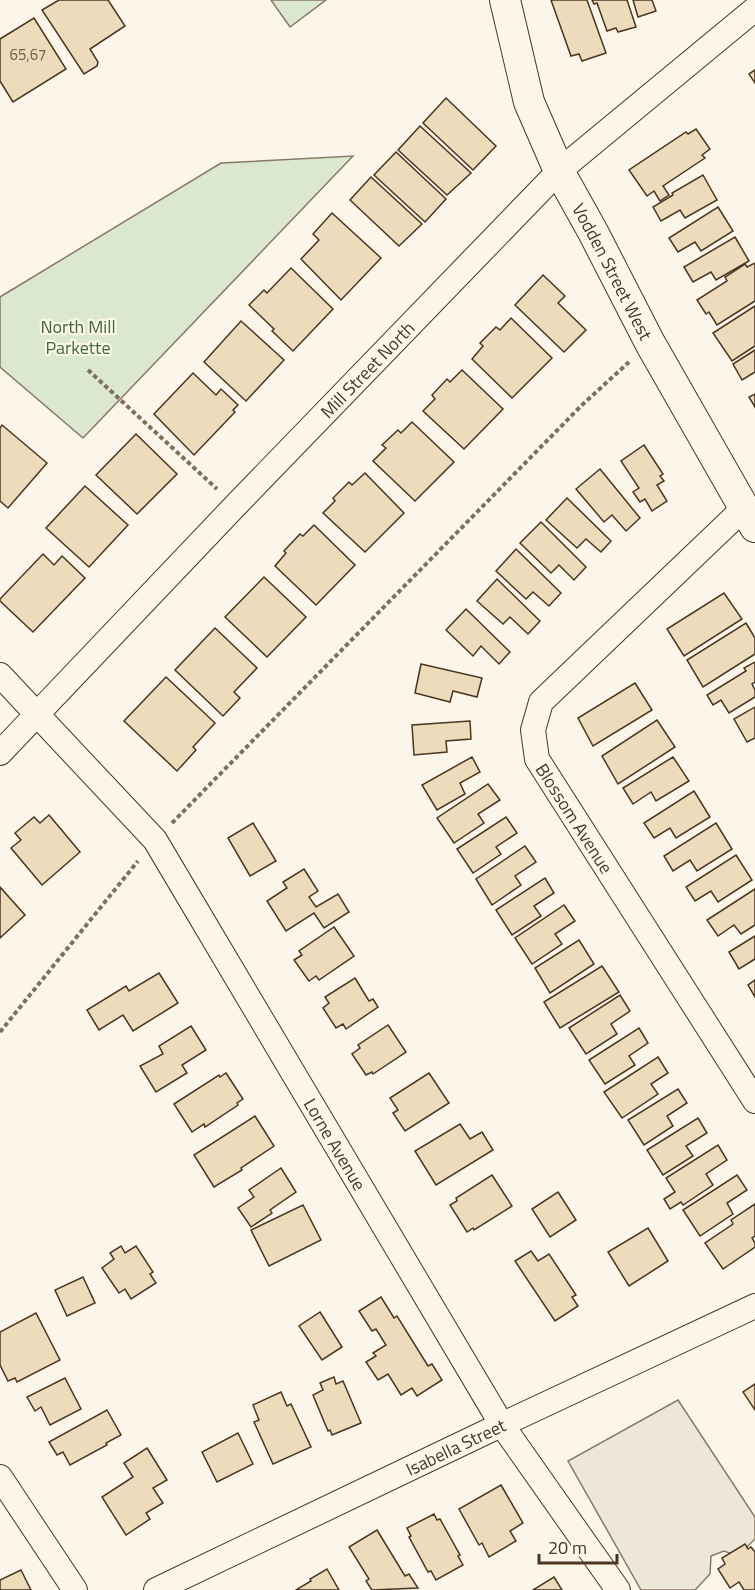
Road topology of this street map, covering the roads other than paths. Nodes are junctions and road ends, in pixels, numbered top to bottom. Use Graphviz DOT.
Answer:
graph roads {
  1 [pos="505,0"];
  2 [pos="755,9"];
  3 [pos="559,171"];
  4 [pos="749,518"];
  5 [pos="0,675"];
  6 [pos="38,713"];
  7 [pos="0,753"];
  8 [pos="755,1101"];
  9 [pos="755,1306"];
  10 [pos="502,1425"];
  11 [pos="0,1477"];
  12 [pos="75,1590"];
  13 [pos="156,1590"];
  14 [pos="618,1590"];
  1 -- 3 [label="street, Vodden Street West"];
  2 -- 3 [label="street, Mill Street North"];
  3 -- 4 [label="street, Vodden Street West"];
  3 -- 6 [label="street, Mill Street North"];
  4 -- 8 [label="street, Blossom Avenue"];
  5 -- 6 [label="street, Lorne Avenue"];
  6 -- 7 [label="street, Mill Street North"];
  6 -- 10 [label="street, Lorne Avenue"];
  9 -- 10 [label="street, Isabella Street"];
  10 -- 13 [label="street, Isabella Street"];
  10 -- 14 [label="street, Lorne Avenue"];
  11 -- 12 [label="street"];
}
